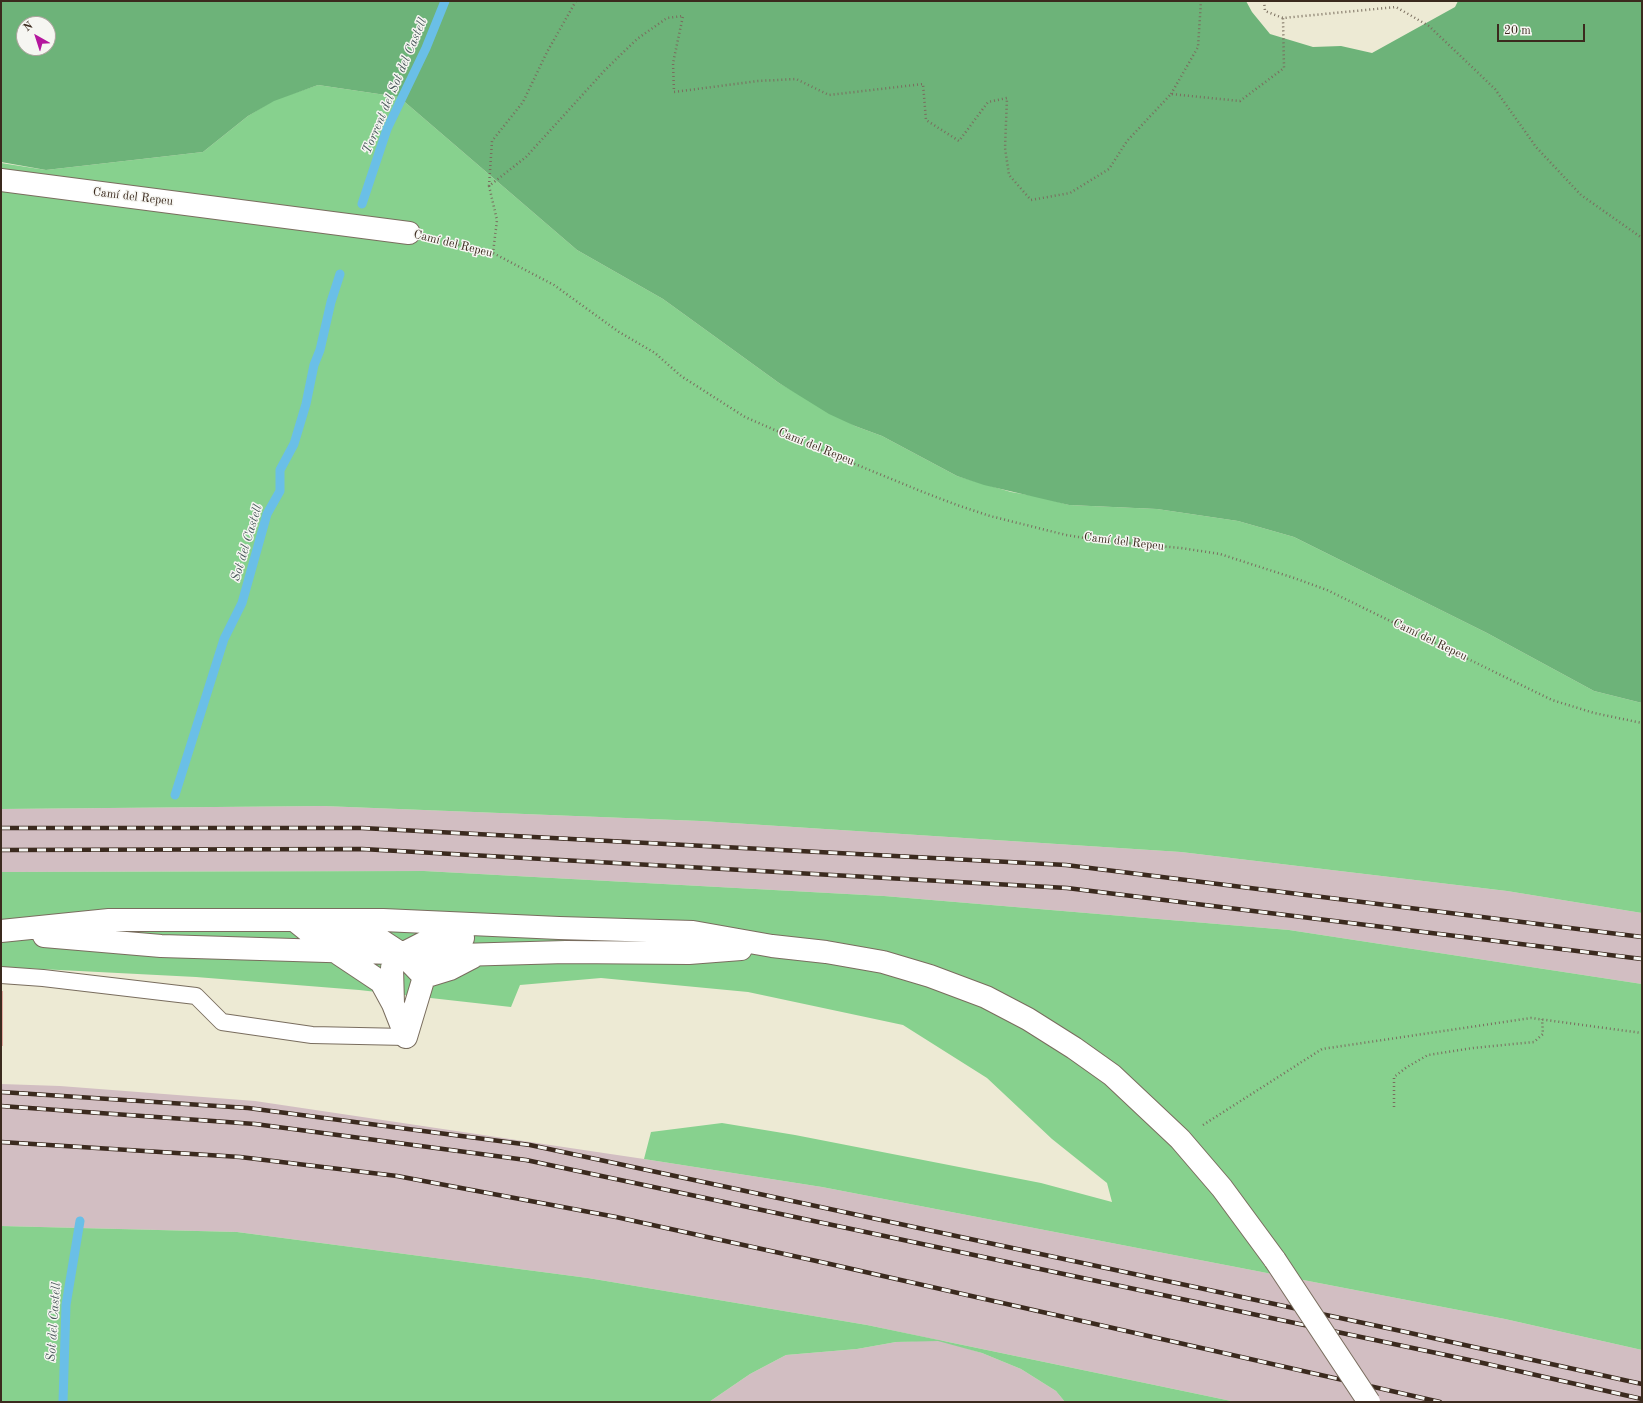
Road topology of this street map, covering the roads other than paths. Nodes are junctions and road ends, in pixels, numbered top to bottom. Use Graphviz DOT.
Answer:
graph roads {
  1 [pos="1,180"];
  2 [pos="409,233"];
  3 [pos="294,920"];
  4 [pos="559,928"];
  5 [pos="1,932"];
  6 [pos="772,946"];
  7 [pos="336,952"];
  8 [pos="402,954"];
  9 [pos="477,954"];
  10 [pos="1,975"];
  11 [pos="424,977"];
  12 [pos="393,1004"];
  13 [pos="406,1037"];
  14 [pos="1369,1402"];
  1 -- 2 [label="street, Camí del Repeu"];
  3 -- 4 [label="street"];
  3 -- 5 [label="street"];
  3 -- 8 [label="street"];
  4 -- 6 [label="street"];
  4 -- 8 [label="street"];
  5 -- 7 [label="street"];
  6 -- 9 [label="street"];
  6 -- 14 [label="street, bridge"];
  7 -- 8 [label="street"];
  7 -- 12 [label="street"];
  8 -- 9 [label="street"];
  8 -- 11 [label="street"];
  8 -- 12 [label="street"];
  9 -- 11 [label="street"];
  10 -- 13 [label="lane"];
  11 -- 13 [label="street"];
  12 -- 13 [label="street"];
}
